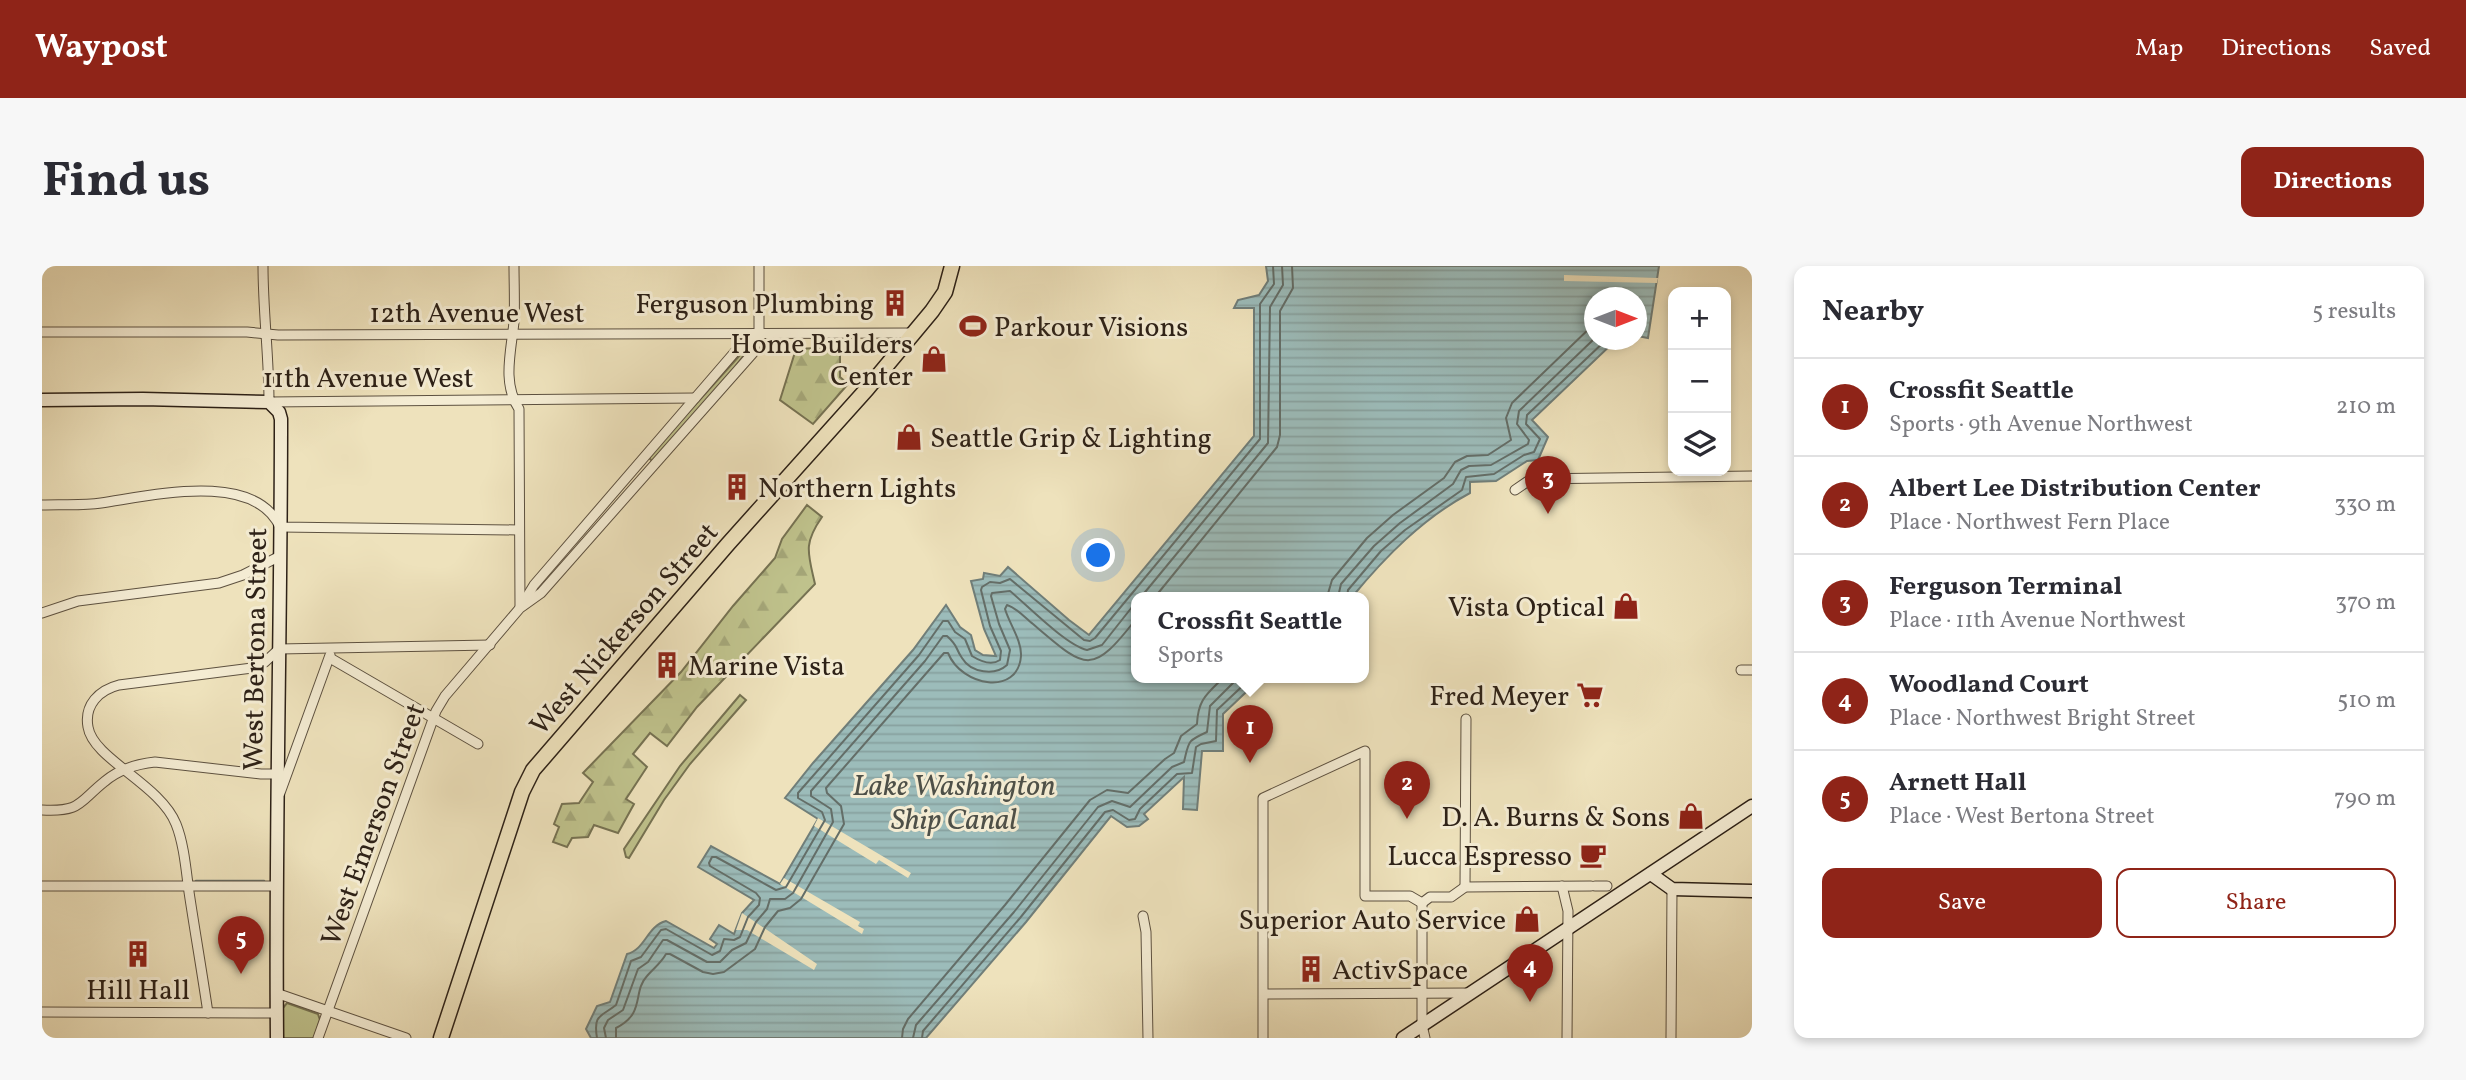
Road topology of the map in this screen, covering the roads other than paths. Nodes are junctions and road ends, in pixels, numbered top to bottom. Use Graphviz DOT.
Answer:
graph roads {
  1 [pos="263,266"];
  2 [pos="514,266"];
  3 [pos="759,266"];
  4 [pos="952,266"];
  5 [pos="42,332"];
  6 [pos="913,333"];
  7 [pos="266,334"];
  8 [pos="511,334"];
  9 [pos="760,334"];
  10 [pos="695,398"];
  11 [pos="513,400"];
  12 [pos="42,401"];
  13 [pos="268,402"];
  14 [pos="1752,476"];
  15 [pos="1515,490"];
  16 [pos="42,505"];
  17 [pos="281,527"];
  18 [pos="519,530"];
  19 [pos="280,556"];
  20 [pos="520,608"];
  21 [pos="42,613"];
  22 [pos="490,645"];
  23 [pos="279,649"];
  24 [pos="330,654"];
  25 [pos="1741,670"];
  26 [pos="1752,670"];
  27 [pos="434,719"];
  28 [pos="1466,719"];
  29 [pos="478,744"];
  30 [pos="125,768"];
  31 [pos="277,774"];
  32 [pos="277,801"];
  33 [pos="1752,806"];
  34 [pos="42,810"];
  35 [pos="1651,874"];
  36 [pos="188,885"];
  37 [pos="42,886"];
  38 [pos="277,886"];
  39 [pos="1562,886"];
  40 [pos="1607,886"];
  41 [pos="1465,887"];
  42 [pos="1672,889"];
  43 [pos="1752,891"];
  44 [pos="1422,902"];
  45 [pos="1143,916"];
  46 [pos="1568,929"];
  47 [pos="1422,992"];
  48 [pos="276,993"];
  49 [pos="1471,993"];
  50 [pos="1264,994"];
  51 [pos="328,1010"];
  52 [pos="42,1012"];
  53 [pos="208,1013"];
  54 [pos="277,1013"];
  55 [pos="1424,1031"];
  56 [pos="277,1038"];
  57 [pos="318,1038"];
  58 [pos="406,1038"];
  59 [pos="441,1038"];
  60 [pos="1147,1038"];
  61 [pos="1263,1038"];
  62 [pos="1403,1038"];
  63 [pos="1567,1038"];
  64 [pos="1671,1038"];
  1 -- 7 [label="street, West Bertona Street"];
  2 -- 8 [label="street"];
  3 -- 9 [label="street, West Emerson Street"];
  4 -- 6 [label="main road, West Nickerson Street"];
  5 -- 7 [label="street, 12th Avenue West"];
  6 -- 9 [label="street, 12th Avenue West"];
  6 -- 59 [label="main road, West Nickerson Street"];
  7 -- 8 [label="street, 12th Avenue West"];
  7 -- 13 [label="street, West Bertona Street"];
  8 -- 9 [label="street, 12th Avenue West"];
  8 -- 11 [label="street"];
  9 -- 10 [label="street, West Emerson Street"];
  9 -- 20 [label="street, West Emerson Street"];
  10 -- 11 [label="street, 11th Avenue West"];
  10 -- 20 [label="street, West Emerson Street"];
  11 -- 13 [label="street, 11th Avenue West"];
  11 -- 18 [label="street"];
  12 -- 13 [label="street, 11th Avenue West"];
  13 -- 17 [label="street, West Bertona Street"];
  14 -- 15 [label="street"];
  16 -- 17 [label="street"];
  17 -- 18 [label="street"];
  17 -- 19 [label="street, West Bertona Street"];
  18 -- 20 [label="street"];
  19 -- 21 [label="street"];
  19 -- 23 [label="street, West Bertona Street"];
  20 -- 22 [label="street, West Emerson Street"];
  22 -- 24 [label="street"];
  22 -- 27 [label="street, West Emerson Street"];
  23 -- 24 [label="street"];
  23 -- 30 [label="street"];
  23 -- 31 [label="street, West Bertona Street"];
  24 -- 27 [label="street"];
  24 -- 32 [label="street"];
  25 -- 26 [label="street"];
  27 -- 29 [label="street"];
  27 -- 51 [label="street, West Emerson Street"];
  28 -- 41 [label="street"];
  30 -- 31 [label="street"];
  30 -- 34 [label="street"];
  30 -- 36 [label="street"];
  31 -- 32 [label="street, West Bertona Street"];
  32 -- 38 [label="street, West Bertona Street"];
  33 -- 35 [label="street"];
  35 -- 42 [label="street"];
  35 -- 46 [label="street"];
  36 -- 37 [label="street"];
  36 -- 38 [label="street"];
  36 -- 53 [label="street"];
  38 -- 48 [label="street, West Bertona Street"];
  39 -- 40 [label="street"];
  39 -- 41 [label="street"];
  39 -- 46 [label="street"];
  41 -- 44 [label="street"];
  42 -- 43 [label="street"];
  42 -- 64 [label="street"];
  44 -- 47 [label="street"];
  44 -- 50 [label="street"];
  45 -- 60 [label="street"];
  46 -- 49 [label="street"];
  46 -- 63 [label="street"];
  47 -- 49 [label="street"];
  47 -- 50 [label="street"];
  47 -- 55 [label="street"];
  48 -- 51 [label="street"];
  48 -- 54 [label="street, West Bertona Street"];
  49 -- 55 [label="street"];
  50 -- 61 [label="street"];
  51 -- 57 [label="street, West Emerson Street"];
  51 -- 58 [label="street"];
  52 -- 53 [label="street"];
  53 -- 54 [label="street"];
  54 -- 56 [label="street, West Bertona Street"];
  55 -- 62 [label="street"];
}
